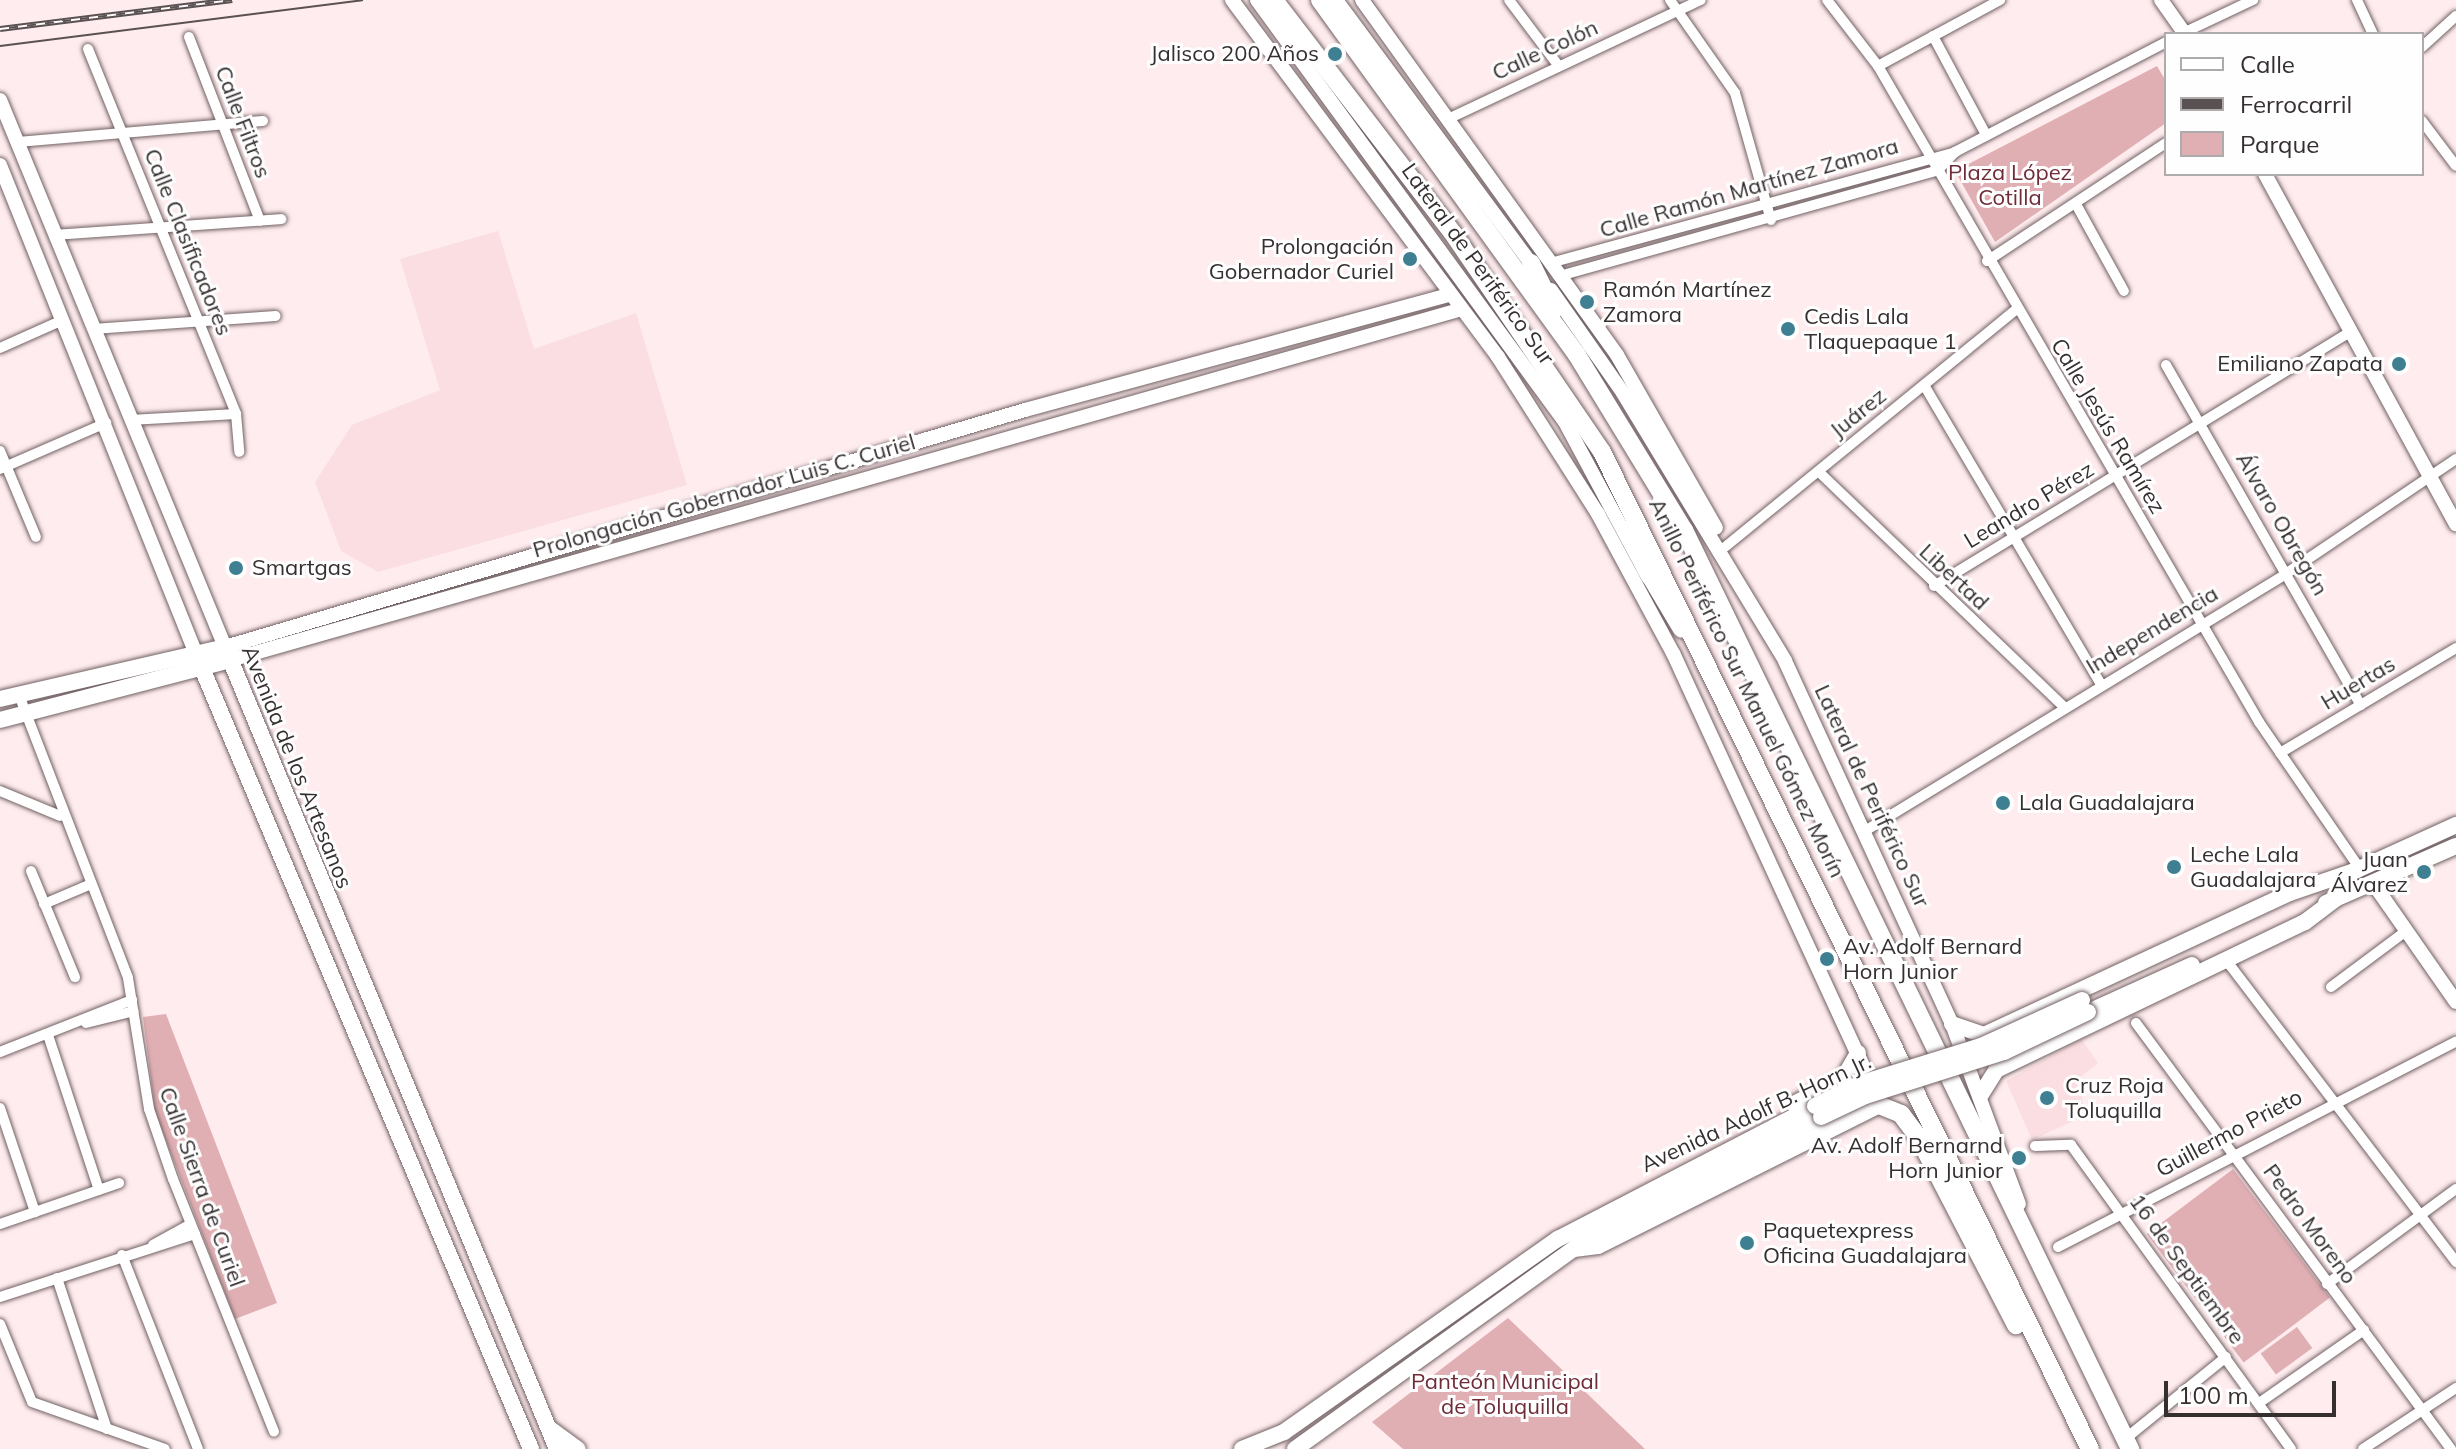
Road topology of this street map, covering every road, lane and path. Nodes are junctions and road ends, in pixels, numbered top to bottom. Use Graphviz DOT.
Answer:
graph roads {
  1 [pos="1232,0"];
  2 [pos="1257,0"];
  3 [pos="1274,0"];
  4 [pos="1320,0"];
  5 [pos="1336,0"];
  6 [pos="1362,0"];
  7 [pos="1509,0"];
  8 [pos="1670,0"];
  9 [pos="1701,0"];
  10 [pos="1827,0"];
  11 [pos="2000,0"];
  12 [pos="2161,0"];
  13 [pos="2253,0"];
  14 [pos="2357,0"];
  15 [pos="1677,11"];
  16 [pos="2456,16"];
  17 [pos="2182,32"];
  18 [pos="2185,32"];
  19 [pos="2372,32"];
  20 [pos="1933,36"];
  21 [pos="189,37"];
  22 [pos="2164,43"];
  23 [pos="2424,45"];
  24 [pos="88,49"];
  25 [pos="1558,65"];
  26 [pos="1878,66"];
  27 [pos="0,100"];
  28 [pos="1450,118"];
  29 [pos="263,121"];
  30 [pos="2424,124"];
  31 [pos="223,125"];
  32 [pos="122,133"];
  33 [pos="1986,135"];
  34 [pos="17,142"];
  35 [pos="2164,144"];
  36 [pos="1955,152"];
  37 [pos="1931,156"];
  38 [pos="0,165"];
  39 [pos="2456,166"];
  40 [pos="1938,170"];
  41 [pos="2266,176"];
  42 [pos="1842,183"];
  43 [pos="1846,198"];
  44 [pos="1766,205"];
  45 [pos="43,206"];
  46 [pos="2077,206"];
  47 [pos="19,212"];
  48 [pos="281,219"];
  49 [pos="1771,220"];
  50 [pos="260,221"];
  51 [pos="161,228"];
  52 [pos="55,235"];
  53 [pos="1987,261"];
  54 [pos="1531,263"];
  55 [pos="1559,269"];
  56 [pos="2124,291"];
  57 [pos="1448,295"];
  58 [pos="1459,310"];
  59 [pos="2016,310"];
  60 [pos="276,316"];
  61 [pos="63,320"];
  62 [pos="199,321"];
  63 [pos="93,329"];
  64 [pos="2349,333"];
  65 [pos="0,348"];
  66 [pos="103,354"];
  67 [pos="1577,355"];
  68 [pos="81,363"];
  69 [pos="2166,365"];
  70 [pos="1924,385"];
  71 [pos="236,414"];
  72 [pos="130,420"];
  73 [pos="106,423"];
  74 [pos="2201,423"];
  75 [pos="0,451"];
  76 [pos="239,452"];
  77 [pos="2456,459"];
  78 [pos="3,468"];
  79 [pos="1819,472"];
  80 [pos="2114,476"];
  81 [pos="2431,478"];
  82 [pos="2456,524"];
  83 [pos="36,537"];
  84 [pos="2014,537"];
  85 [pos="1725,547"];
  86 [pos="1645,567"];
  87 [pos="2287,573"];
  88 [pos="1934,586"];
  89 [pos="1744,590"];
  90 [pos="2201,623"];
  91 [pos="2456,648"];
  92 [pos="1673,653"];
  93 [pos="227,654"];
  94 [pos="199,660"];
  95 [pos="2101,684"];
  96 [pos="19,695"];
  97 [pos="0,699"];
  98 [pos="2361,705"];
  99 [pos="2064,707"];
  100 [pos="26,714"];
  101 [pos="0,720"];
  102 [pos="1739,724"];
  103 [pos="2280,753"];
  104 [pos="0,791"];
  105 [pos="61,817"];
  106 [pos="2456,825"];
  107 [pos="1865,831"];
  108 [pos="2456,846"];
  109 [pos="2359,870"];
  110 [pos="31,871"];
  111 [pos="2373,883"];
  112 [pos="89,885"];
  113 [pos="2335,899"];
  114 [pos="44,904"];
  115 [pos="2406,931"];
  116 [pos="2226,960"];
  117 [pos="75,977"];
  118 [pos="2331,987"];
  119 [pos="2062,999"];
  120 [pos="2456,1002"];
  121 [pos="133,1006"];
  122 [pos="2085,1006"];
  123 [pos="2011,1022"];
  124 [pos="2136,1023"];
  125 [pos="1952,1024"];
  126 [pos="2077,1031"];
  127 [pos="48,1035"];
  128 [pos="2456,1042"];
  129 [pos="0,1052"];
  130 [pos="1858,1053"];
  131 [pos="2028,1055"];
  132 [pos="1834,1084"];
  133 [pos="1980,1096"];
  134 [pos="2334,1101"];
  135 [pos="1879,1105"];
  136 [pos="0,1108"];
  137 [pos="1850,1117"];
  138 [pos="427,1141"];
  139 [pos="2035,1146"];
  140 [pos="405,1151"];
  141 [pos="2233,1152"];
  142 [pos="119,1183"];
  143 [pos="2456,1189"];
  144 [pos="99,1190"];
  145 [pos="35,1212"];
  146 [pos="2123,1213"];
  147 [pos="2420,1215"];
  148 [pos="2025,1221"];
  149 [pos="0,1224"];
  150 [pos="193,1229"];
  151 [pos="1564,1244"];
  152 [pos="2058,1247"];
  153 [pos="122,1255"];
  154 [pos="2456,1262"];
  155 [pos="481,1272"];
  156 [pos="57,1278"];
  157 [pos="459,1279"];
  158 [pos="2327,1284"];
  159 [pos="0,1297"];
  160 [pos="0,1324"];
  161 [pos="2364,1330"];
  162 [pos="2226,1357"];
  163 [pos="2456,1388"];
  164 [pos="2259,1403"];
  165 [pos="2422,1410"];
  166 [pos="2072,1414"];
  167 [pos="549,1428"];
  168 [pos="107,1429"];
  169 [pos="274,1432"];
  170 [pos="527,1444"];
  171 [pos="2128,1444"];
  172 [pos="165,1449"];
  173 [pos="198,1449"];
  174 [pos="557,1449"];
  175 [pos="578,1449"];
  176 [pos="1242,1449"];
  177 [pos="1295,1449"];
  178 [pos="2090,1449"];
  179 [pos="2291,1449"];
  180 [pos="2363,1449"];
  181 [pos="2451,1449"];
  1 -- 57 [label="street"];
  2 -- 86 [label="street, Lateral de Periférico Sur"];
  3 -- 102 [label="highway, Anillo Periférico Sur Manuel Gómez Morín"];
  4 -- 67 [label="highway, Anillo Periférico Sur Manuel Gómez Morín"];
  5 -- 54 [label="street, Lateral de Periférico Sur"];
  6 -- 28 [label="street"];
  7 -- 25 [label="street"];
  8 -- 15 [label="street"];
  9 -- 15 [label="street, Calle Colón"];
  10 -- 26 [label="street, Calle Jesús Ramírez"];
  11 -- 20 [label="street"];
  12 -- 17 [label="street"];
  13 -- 18 [label="street"];
  14 -- 19 [label="street"];
  15 -- 25 [label="street, Calle Colón"];
  15 -- 44 [label="street"];
  16 -- 23 [label="street"];
  20 -- 26 [label="street"];
  20 -- 33 [label="street"];
  21 -- 31 [label="street, Calle Filtros"];
  22 -- 33 [label="street, Calle Ramón Martínez Zamora"];
  24 -- 32 [label="street, Calle Clasificadores"];
  25 -- 28 [label="street, Calle Colón"];
  26 -- 37 [label="street, Calle Jesús Ramírez"];
  27 -- 34 [label="street, Avenida de los Artesanos"];
  28 -- 55 [label="street"];
  29 -- 31 [label="street"];
  30 -- 39 [label="street"];
  31 -- 32 [label="street"];
  31 -- 50 [label="street, Calle Filtros"];
  32 -- 34 [label="street"];
  32 -- 51 [label="street, Calle Clasificadores"];
  33 -- 36 [label="street, Calle Ramón Martínez Zamora"];
  34 -- 45 [label="street, Avenida de los Artesanos"];
  35 -- 46 [label="street"];
  36 -- 37 [label="street, Calle Ramón Martínez Zamora"];
  36 -- 40 [label="street, Calle Ramón Martínez Zamora"];
  37 -- 40 [label="street, Calle Jesús Ramírez"];
  37 -- 42 [label="street, Calle Ramón Martínez Zamora"];
  38 -- 47 [label="street"];
  40 -- 43 [label="street, Calle Ramón Martínez Zamora"];
  40 -- 53 [label="street, Calle Jesús Ramírez"];
  41 -- 64 [label="street"];
  42 -- 43 [label="street"];
  42 -- 44 [label="street, Calle Ramón Martínez Zamora"];
  43 -- 49 [label="street, Calle Ramón Martínez Zamora"];
  44 -- 49 [label="street"];
  44 -- 55 [label="street, Calle Ramón Martínez Zamora"];
  45 -- 47 [label="street"];
  45 -- 52 [label="street, Avenida de los Artesanos"];
  46 -- 53 [label="street"];
  46 -- 56 [label="street"];
  47 -- 61 [label="street"];
  48 -- 50 [label="street"];
  49 -- 55 [label="street, Calle Ramón Martínez Zamora"];
  50 -- 51 [label="street"];
  51 -- 52 [label="street"];
  51 -- 62 [label="street, Calle Clasificadores"];
  52 -- 63 [label="street, Avenida de los Artesanos"];
  53 -- 59 [label="street, Calle Jesús Ramírez"];
  54 -- 67 [label="highway"];
  54 -- 89 [label="street, Lateral de Periférico Sur"];
  55 -- 85 [label="street"];
  57 -- 58 [label="street"];
  57 -- 93 [label="street, Prolongación Gobernador Luis C. Curiel"];
  58 -- 92 [label="street"];
  58 -- 93 [label="street, Prolongación Gobernador Luis C. Curiel"];
  59 -- 70 [label="street, Juárez"];
  59 -- 80 [label="street, Calle Jesús Ramírez"];
  60 -- 62 [label="street"];
  61 -- 65 [label="street"];
  61 -- 68 [label="street"];
  62 -- 63 [label="street"];
  62 -- 71 [label="street, Calle Clasificadores"];
  63 -- 66 [label="street, Avenida de los Artesanos"];
  64 -- 74 [label="street, Leandro Pérez"];
  64 -- 81 [label="street"];
  66 -- 68 [label="street"];
  66 -- 72 [label="street, Avenida de los Artesanos"];
  67 -- 148 [label="highway, Anillo Periférico Sur Manuel Gómez Morín"];
  68 -- 73 [label="street"];
  69 -- 74 [label="street, Álvaro Obregón"];
  70 -- 79 [label="street, Juárez"];
  70 -- 84 [label="street"];
  71 -- 72 [label="street"];
  71 -- 76 [label="street, Calle Clasificadores"];
  72 -- 93 [label="street, Avenida de los Artesanos"];
  73 -- 78 [label="street"];
  73 -- 94 [label="street"];
  74 -- 80 [label="street, Leandro Pérez"];
  74 -- 87 [label="street, Álvaro Obregón"];
  75 -- 78 [label="street"];
  77 -- 81 [label="street, Independencia"];
  78 -- 83 [label="street"];
  79 -- 85 [label="street, Juárez"];
  79 -- 88 [label="street, Libertad"];
  80 -- 84 [label="street, Leandro Pérez"];
  80 -- 90 [label="street, Calle Jesús Ramírez"];
  81 -- 82 [label="street"];
  81 -- 87 [label="street, Independencia"];
  84 -- 88 [label="street, Leandro Pérez"];
  84 -- 95 [label="street"];
  85 -- 89 [label="street"];
  86 -- 92 [label="street, Lateral de Periférico Sur"];
  86 -- 102 [label="highway"];
  87 -- 90 [label="street, Independencia"];
  87 -- 98 [label="street, Álvaro Obregón"];
  88 -- 99 [label="street, Libertad"];
  89 -- 107 [label="street, Lateral de Periférico Sur"];
  90 -- 95 [label="street, Independencia"];
  90 -- 103 [label="street, Calle Jesús Ramírez"];
  91 -- 98 [label="street, Huertas"];
  92 -- 130 [label="street"];
  93 -- 94 [label="main road, Prolongación Gobernador Luis C. Curiel"];
  93 -- 138 [label="main road, Avenida de los Artesanos"];
  94 -- 96 [label="main road, Prolongación Gobernador Luis C. Curiel"];
  94 -- 100 [label="main road, Prolongación Gobernador Luis C. Curiel"];
  94 -- 140 [label="main road"];
  95 -- 99 [label="street, Independencia"];
  96 -- 97 [label="main road, Prolongación Gobernador Luis C. Curiel"];
  96 -- 100 [label="street, Calle Sierra de Curiel"];
  98 -- 103 [label="street, Huertas"];
  99 -- 107 [label="street, Independencia"];
  100 -- 101 [label="main road, Prolongación Gobernador Luis C. Curiel"];
  100 -- 105 [label="street, Calle Sierra de Curiel"];
  102 -- 166 [label="highway, Anillo Periférico Sur Manuel Gómez Morín"];
  103 -- 109 [label="street, Calle Jesús Ramírez"];
  104 -- 105 [label="street"];
  105 -- 112 [label="street, Calle Sierra de Curiel"];
  106 -- 109 [label="main road, Avenida Adolf B. Horn Jr."];
  107 -- 125 [label="street, Lateral de Periférico Sur"];
  108 -- 111 [label="main road, Avenida Adolf B. Horn Jr."];
  109 -- 119 [label="main road"];
  109 -- 122 [label="main road, Avenida Adolf B. Horn Jr."];
  110 -- 114 [label="street"];
  111 -- 113 [label="main road, Avenida Adolf B. Horn Jr."];
  111 -- 115 [label="street"];
  112 -- 114 [label="street"];
  112 -- 121 [label="street, Calle Sierra de Curiel"];
  113 -- 116 [label="main road"];
  113 -- 122 [label="main road, Avenida Adolf B. Horn Jr."];
  114 -- 117 [label="street"];
  115 -- 118 [label="street"];
  115 -- 120 [label="street"];
  116 -- 126 [label="main road"];
  116 -- 134 [label="street"];
  119 -- 123 [label="main road"];
  119 -- 126 [label="main road"];
  121 -- 127 [label="street"];
  121 -- 150 [label="street, Calle Sierra de Curiel"];
  122 -- 151 [label="main road, Avenida Adolf B. Horn Jr., bridge"];
  123 -- 125 [label="main road"];
  123 -- 131 [label="main road"];
  124 -- 141 [label="street, Pedro Moreno"];
  125 -- 133 [label="street, Lateral de Periférico Sur"];
  126 -- 131 [label="main road"];
  127 -- 129 [label="street"];
  127 -- 144 [label="street"];
  128 -- 134 [label="street, Guillermo Prieto"];
  130 -- 132 [label="main road"];
  130 -- 135 [label="street"];
  131 -- 133 [label="main road"];
  132 -- 137 [label="main road"];
  132 -- 151 [label="main road"];
  133 -- 148 [label="street, Lateral de Periférico Sur"];
  134 -- 141 [label="street, Guillermo Prieto"];
  134 -- 147 [label="street"];
  135 -- 137 [label="main road"];
  135 -- 166 [label="highway"];
  136 -- 145 [label="street"];
  137 -- 151 [label="main road"];
  138 -- 140 [label="main road"];
  138 -- 155 [label="main road, Avenida de los Artesanos"];
  139 -- 146 [label="street, 16 de Septiembre"];
  140 -- 157 [label="main road"];
  141 -- 146 [label="street, Guillermo Prieto"];
  141 -- 158 [label="street, Pedro Moreno"];
  142 -- 144 [label="street"];
  143 -- 147 [label="street"];
  144 -- 145 [label="street"];
  145 -- 149 [label="street"];
  146 -- 152 [label="street, Guillermo Prieto"];
  146 -- 162 [label="street, 16 de Septiembre"];
  147 -- 154 [label="street"];
  147 -- 158 [label="street"];
  148 -- 171 [label="highway, Anillo Periférico Sur Manuel Gómez Morín"];
  150 -- 153 [label="street"];
  150 -- 169 [label="street, Calle Sierra de Curiel"];
  151 -- 176 [label="main road, Avenida Adolf B. Horn Jr."];
  151 -- 177 [label="main road, Avenida Adolf B. Horn Jr."];
  153 -- 156 [label="street"];
  153 -- 173 [label="street"];
  155 -- 157 [label="main road"];
  155 -- 167 [label="main road, Avenida de los Artesanos"];
  156 -- 159 [label="street"];
  156 -- 168 [label="street"];
  157 -- 170 [label="main road"];
  158 -- 161 [label="street, Pedro Moreno"];
  160 -- 168 [label="street"];
  161 -- 164 [label="street"];
  161 -- 165 [label="street, Pedro Moreno"];
  162 -- 164 [label="street, 16 de Septiembre"];
  162 -- 171 [label="street"];
  163 -- 165 [label="street"];
  164 -- 179 [label="street, 16 de Septiembre"];
  165 -- 180 [label="street"];
  165 -- 181 [label="street, Pedro Moreno"];
  166 -- 178 [label="highway, Anillo Periférico Sur Manuel Gómez Morín"];
  167 -- 174 [label="main road, Avenida de los Artesanos"];
  167 -- 175 [label="main road"];
  168 -- 172 [label="street"];
}
